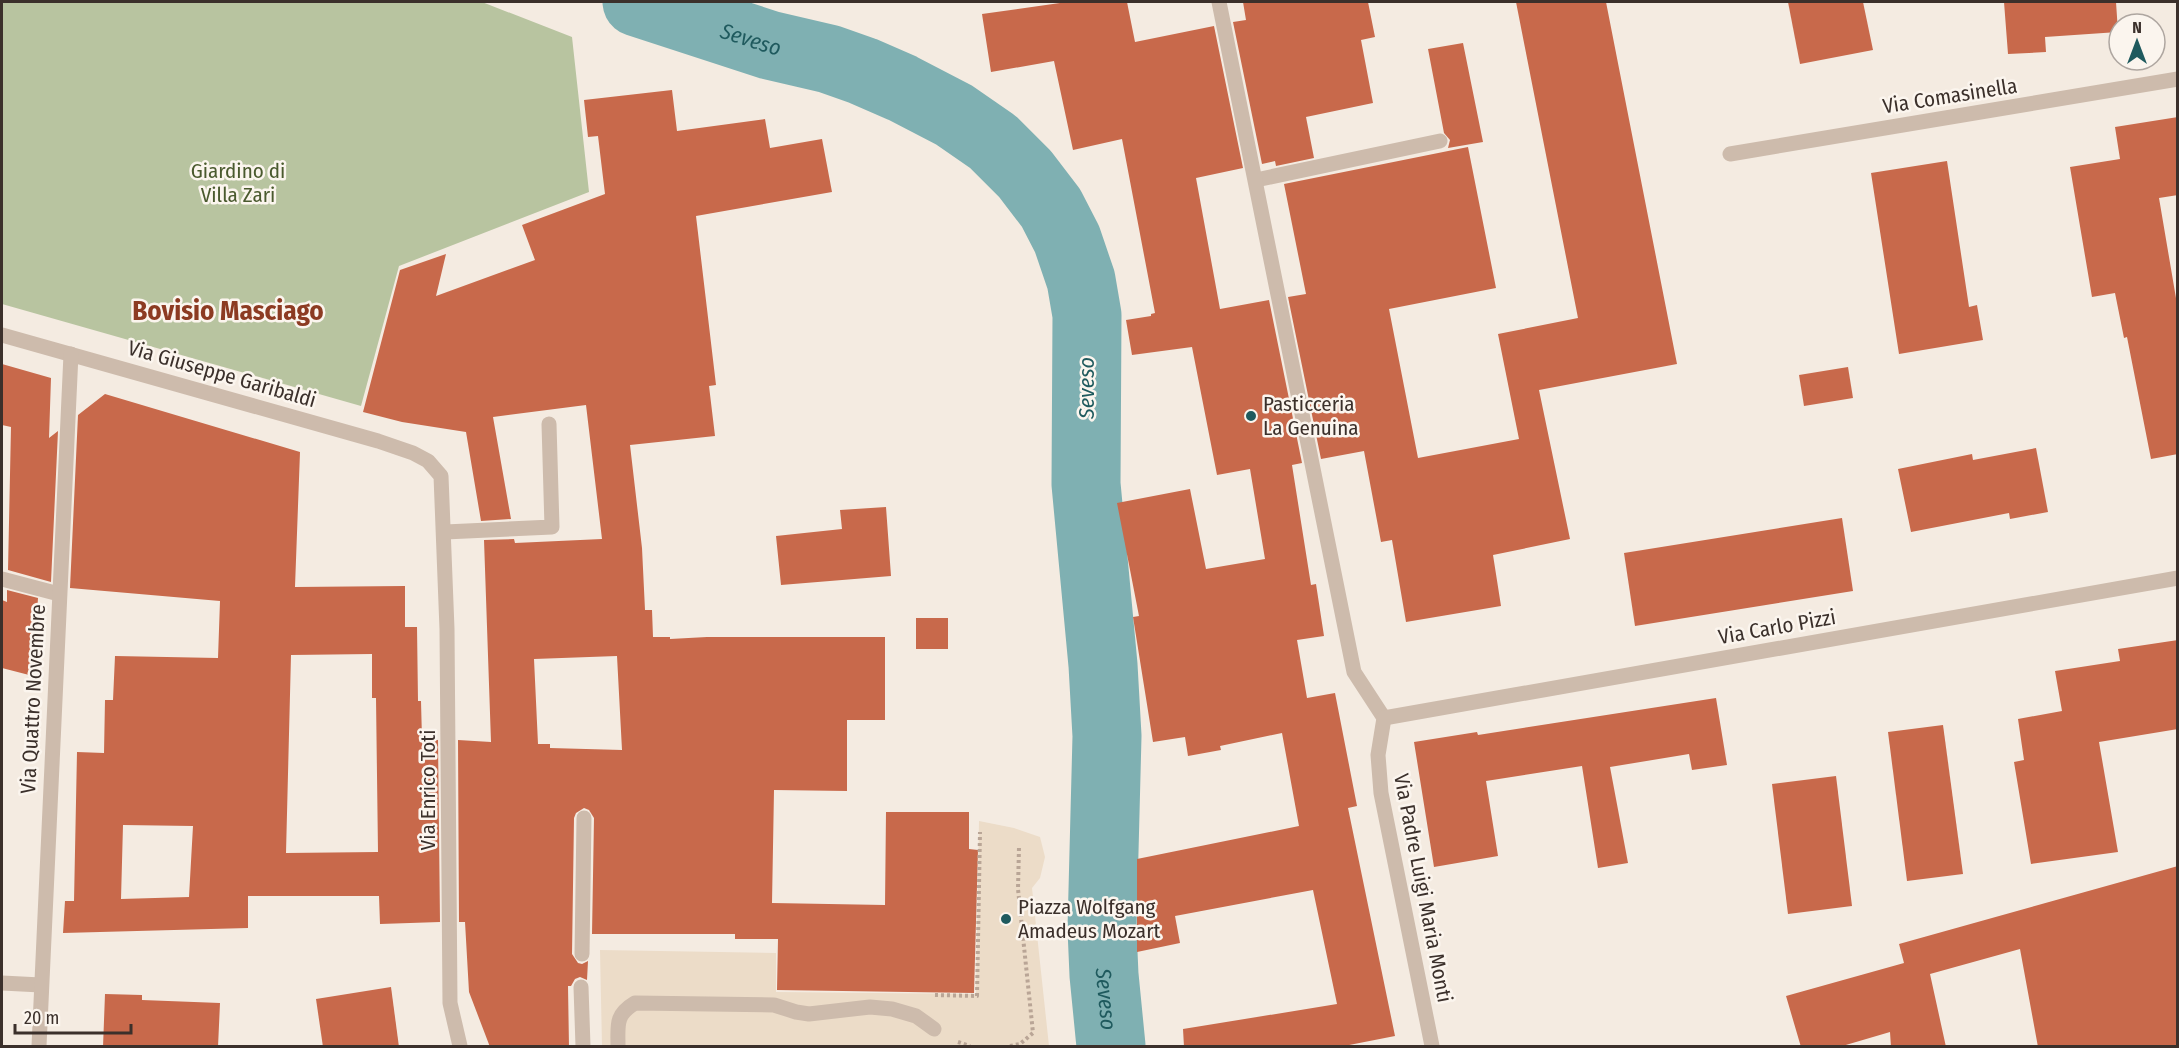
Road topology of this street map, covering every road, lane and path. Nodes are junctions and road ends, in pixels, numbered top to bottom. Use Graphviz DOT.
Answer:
graph roads {
  1 [pos="1219,2"];
  2 [pos="2178,80"];
  3 [pos="1440,141"];
  4 [pos="1730,154"];
  5 [pos="1256,180"];
  6 [pos="2,334"];
  7 [pos="71,354"];
  8 [pos="549,424"];
  9 [pos="428,461"];
  10 [pos="445,532"];
  11 [pos="2178,578"];
  12 [pos="2,579"];
  13 [pos="59,594"];
  14 [pos="1384,717"];
  15 [pos="584,818"];
  16 [pos="980,832"];
  17 [pos="1019,847"];
  18 [pos="582,954"];
  19 [pos="2,983"];
  20 [pos="41,985"];
  21 [pos="581,987"];
  22 [pos="934,1029"];
  23 [pos="39,1047"];
  24 [pos="460,1047"];
  25 [pos="583,1047"];
  26 [pos="618,1047"];
  27 [pos="1010,1047"];
  28 [pos="1432,1047"];
  1 -- 5 [label="street"];
  2 -- 4 [label="street, Via Comasinella"];
  3 -- 5 [label="street"];
  5 -- 14 [label="street"];
  6 -- 7 [label="street, Via Giuseppe Garibaldi"];
  7 -- 9 [label="street, Via Giuseppe Garibaldi"];
  7 -- 13 [label="street, Via Quattro Novembre"];
  8 -- 10 [label="street"];
  9 -- 10 [label="street, Via Enrico Toti"];
  10 -- 24 [label="street, Via Enrico Toti"];
  11 -- 14 [label="street, Via Carlo Pizzi"];
  12 -- 13 [label="street"];
  13 -- 20 [label="street, Via Quattro Novembre"];
  14 -- 28 [label="street, Via Padre Luigi Maria Monti"];
  15 -- 18 [label="street"];
  16 -- 22 [label="path"];
  17 -- 27 [label="path"];
  19 -- 20 [label="street"];
  20 -- 23 [label="street, Via Quattro Novembre"];
  21 -- 25 [label="street"];
  22 -- 26 [label="street"];
}
